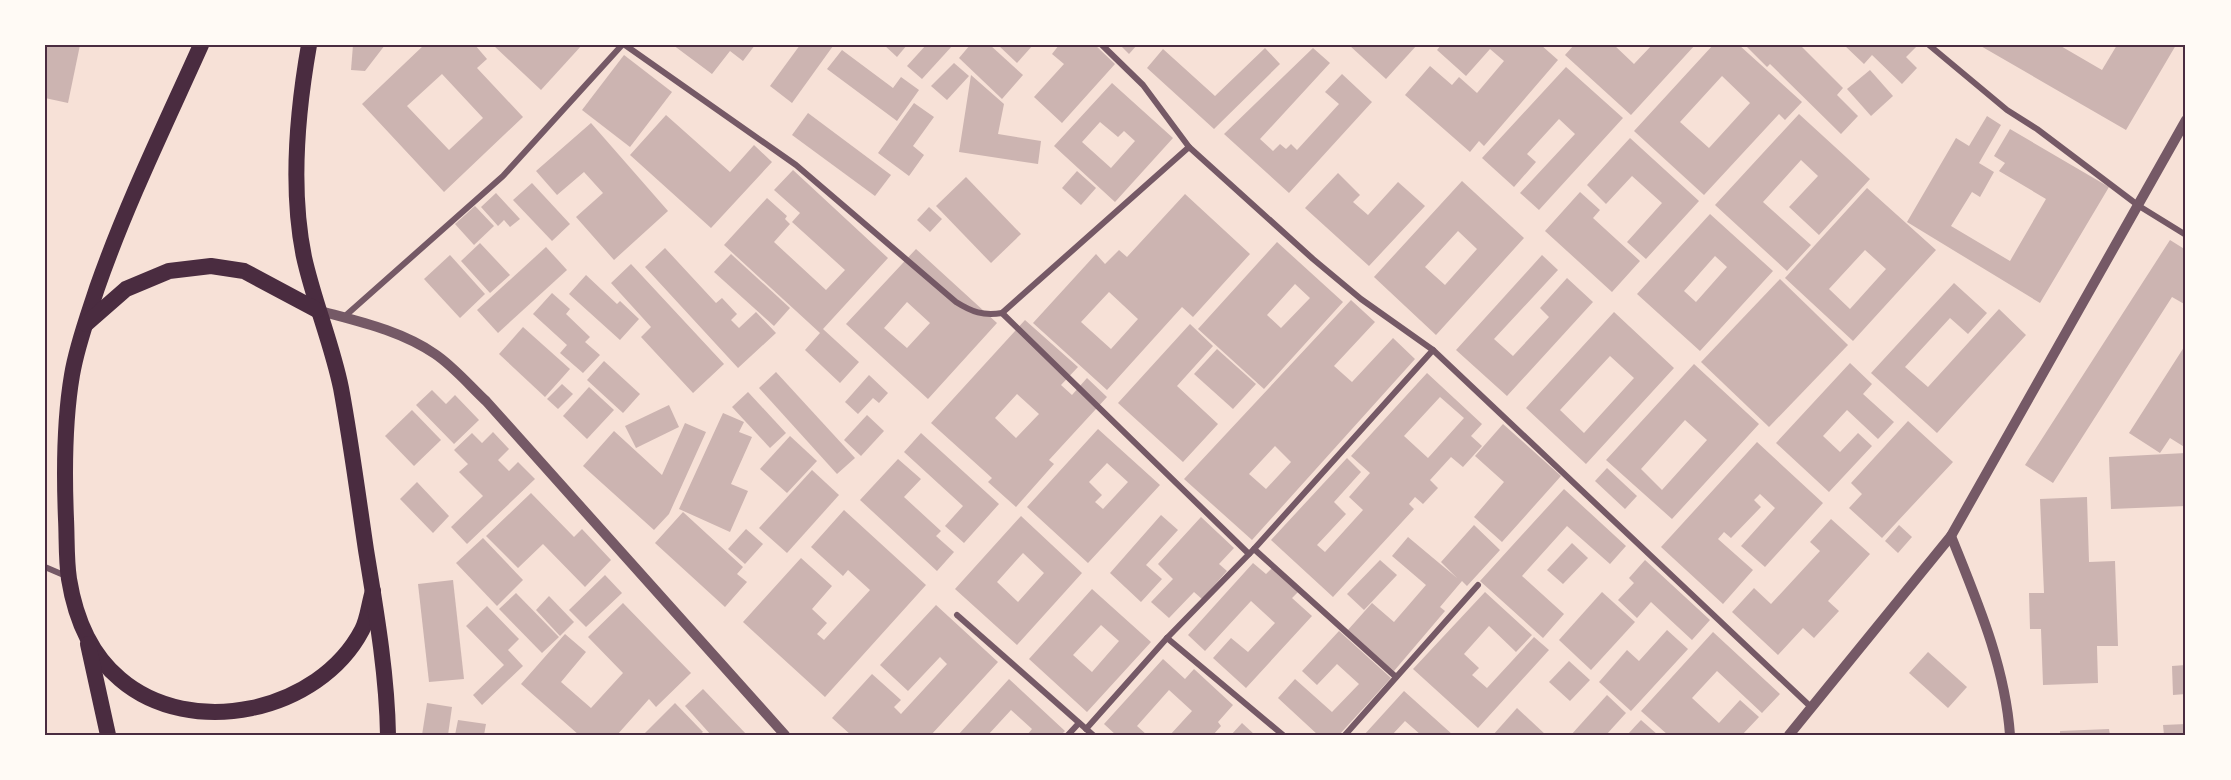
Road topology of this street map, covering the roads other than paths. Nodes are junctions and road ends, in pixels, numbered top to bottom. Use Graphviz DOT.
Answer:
graph roads {
  1 [pos="201,45"];
  2 [pos="309,45"];
  3 [pos="623,45"];
  4 [pos="1102,45"];
  5 [pos="1929,45"];
  6 [pos="2186,120"];
  7 [pos="1189,147"];
  8 [pos="2139,206"];
  9 [pos="2186,235"];
  10 [pos="317,310"];
  11 [pos="1002,313"];
  12 [pos="343,317"];
  13 [pos="85,325"];
  14 [pos="1433,350"];
  15 [pos="1951,536"];
  16 [pos="1252,552"];
  17 [pos="45,567"];
  18 [pos="69,578"];
  19 [pos="1478,585"];
  20 [pos="373,591"];
  21 [pos="957,615"];
  22 [pos="1167,638"];
  23 [pos="87,640"];
  24 [pos="1396,677"];
  25 [pos="1812,708"];
  26 [pos="1079,723"];
  27 [pos="1086,729"];
  28 [pos="108,735"];
  29 [pos="388,735"];
  30 [pos="785,735"];
  31 [pos="1068,735"];
  32 [pos="1093,735"];
  33 [pos="1283,735"];
  34 [pos="1345,735"];
  35 [pos="1789,735"];
  36 [pos="2010,735"];
  1 -- 13 [label="highway"];
  2 -- 10 [label="highway"];
  3 -- 11 [label="street"];
  3 -- 12 [label="street"];
  4 -- 7 [label="street"];
  5 -- 8 [label="street"];
  6 -- 8 [label="street"];
  7 -- 11 [label="street"];
  7 -- 14 [label="street"];
  8 -- 9 [label="street"];
  8 -- 15 [label="street"];
  10 -- 12 [label="street"];
  10 -- 13 [label="highway"];
  10 -- 20 [label="highway"];
  11 -- 16 [label="street"];
  12 -- 30 [label="street"];
  13 -- 18 [label="highway"];
  14 -- 16 [label="street"];
  14 -- 25 [label="street"];
  15 -- 25 [label="street"];
  15 -- 36 [label="street"];
  16 -- 22 [label="street"];
  16 -- 24 [label="street"];
  17 -- 18 [label="street"];
  18 -- 23 [label="highway"];
  19 -- 24 [label="street"];
  20 -- 23 [label="highway"];
  20 -- 29 [label="highway"];
  21 -- 26 [label="street"];
  22 -- 27 [label="street"];
  22 -- 33 [label="street"];
  23 -- 28 [label="highway"];
  24 -- 34 [label="street"];
  25 -- 35 [label="street"];
  26 -- 27 [label="street"];
  26 -- 31 [label="street"];
  27 -- 32 [label="street"];
}
